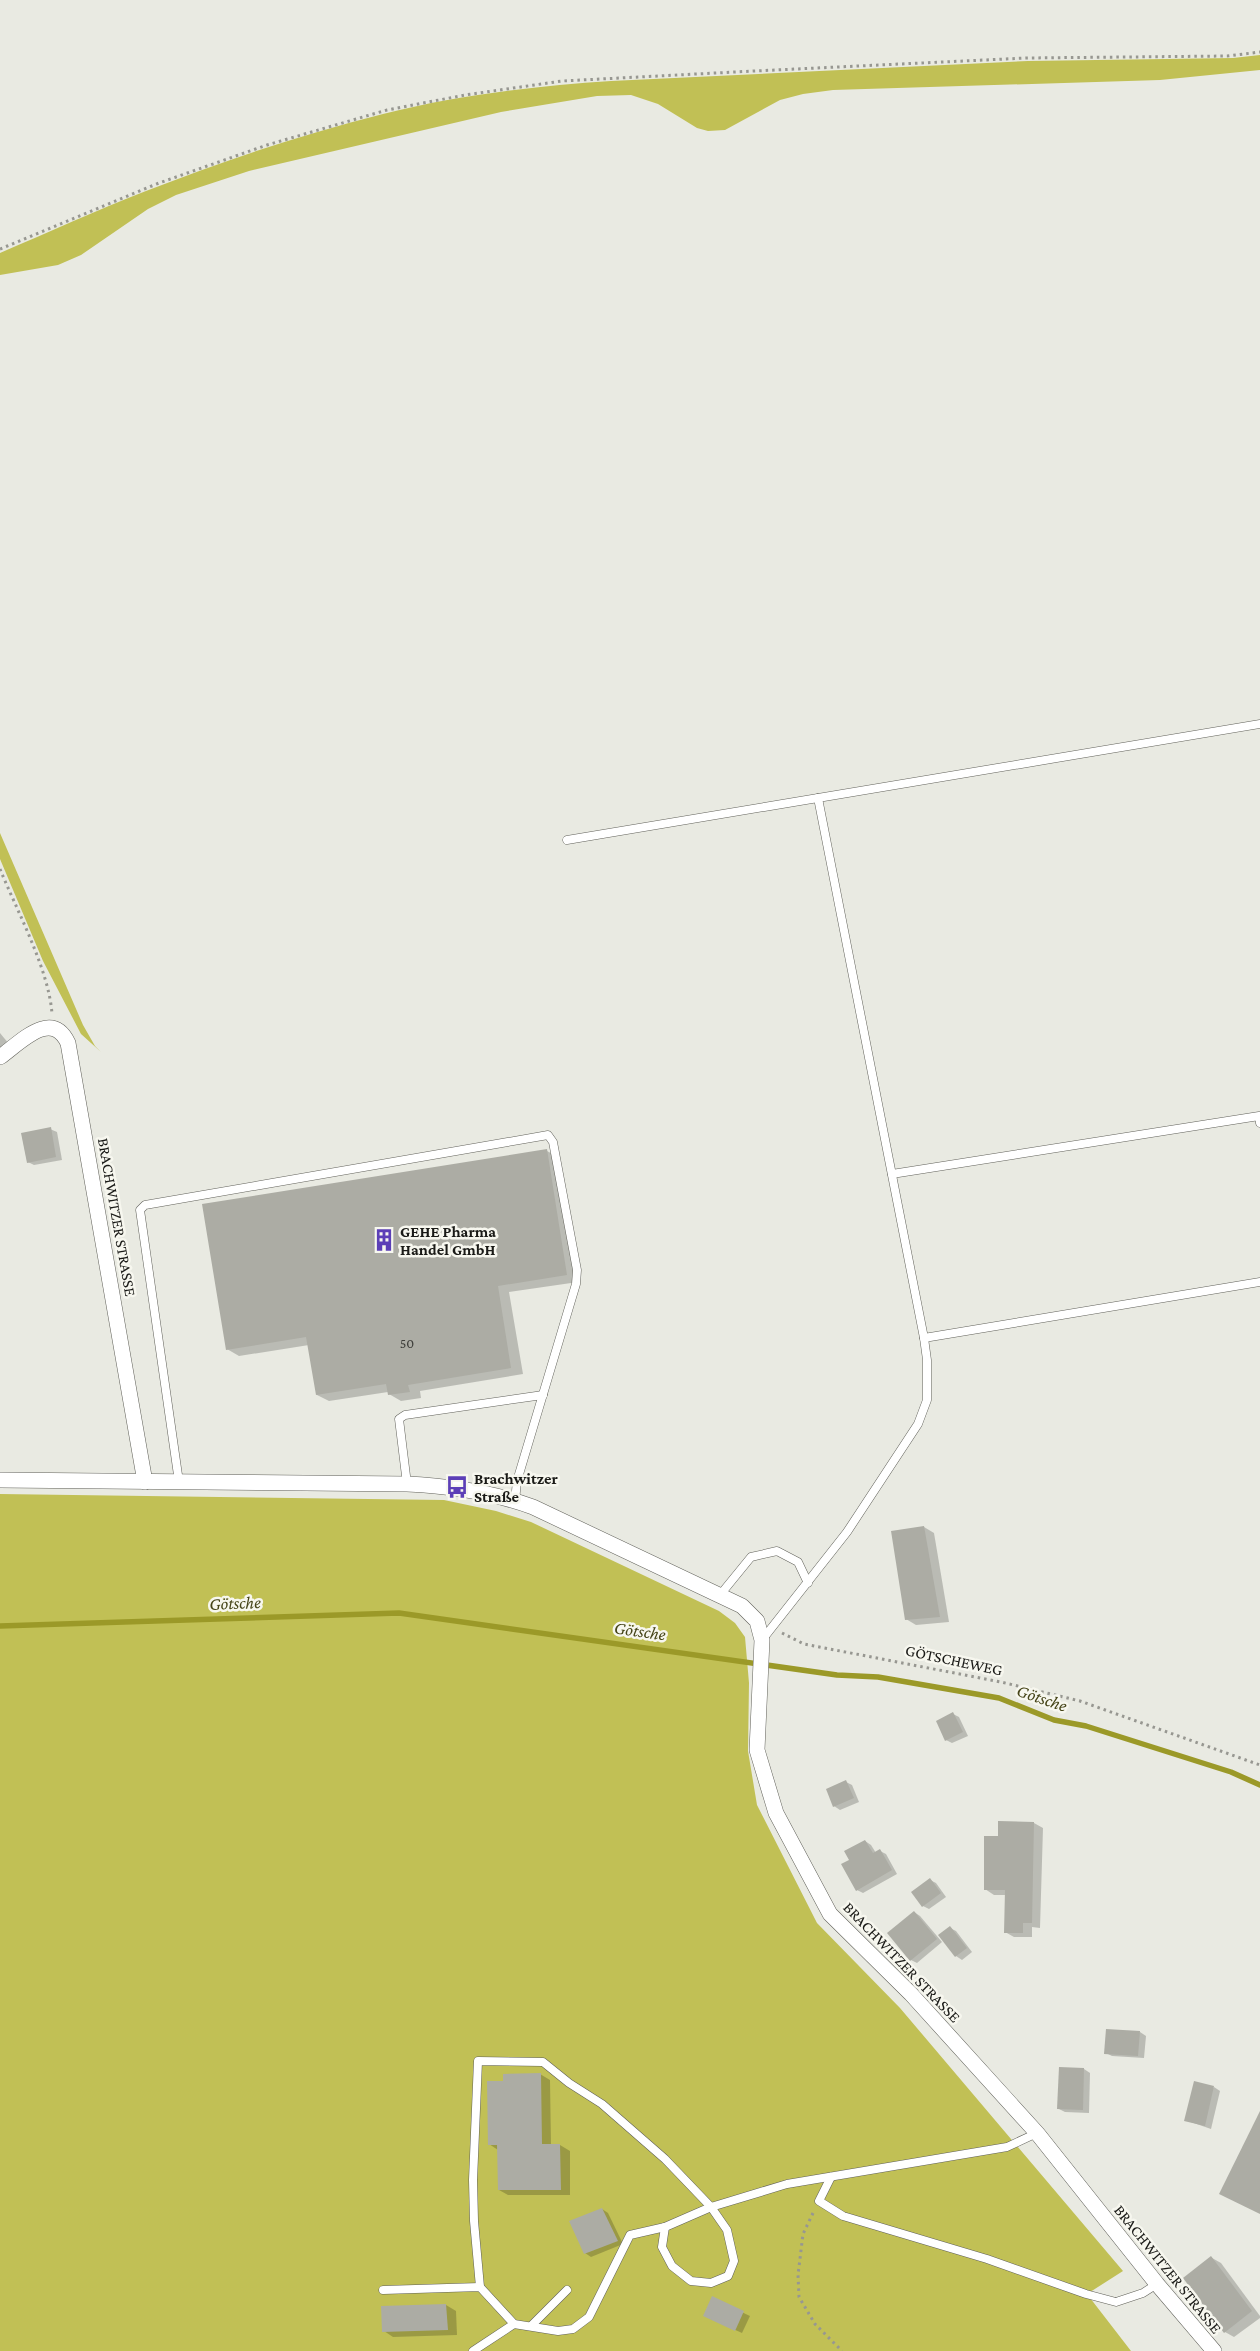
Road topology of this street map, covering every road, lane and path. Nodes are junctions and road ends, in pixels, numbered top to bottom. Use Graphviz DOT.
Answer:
graph roads {
  1 [pos="1260,52"];
  2 [pos="0,249"];
  3 [pos="1260,724"];
  4 [pos="818,798"];
  5 [pos="567,840"];
  6 [pos="0,870"];
  7 [pos="53,1027"];
  8 [pos="0,1057"];
  9 [pos="1260,1123"];
  10 [pos="892,1174"];
  11 [pos="1260,1282"];
  12 [pos="924,1338"];
  13 [pos="543,1395"];
  14 [pos="0,1480"];
  15 [pos="145,1482"];
  16 [pos="179,1482"];
  17 [pos="407,1484"];
  18 [pos="515,1501"];
  19 [pos="808,1583"];
  20 [pos="720,1595"];
  21 [pos="772,1627"];
  22 [pos="762,1640"];
  23 [pos="1260,1765"];
  24 [pos="1036,2132"];
  25 [pos="831,2176"];
  26 [pos="819,2201"];
  27 [pos="712,2207"];
  28 [pos="666,2227"];
  29 [pos="1157,2284"];
  30 [pos="480,2287"];
  31 [pos="383,2290"];
  32 [pos="567,2290"];
  33 [pos="514,2324"];
  34 [pos="532,2325"];
  35 [pos="473,2351"];
  36 [pos="842,2351"];
  37 [pos="1214,2351"];
  1 -- 2 [label="path"];
  3 -- 4 [label="lane"];
  4 -- 5 [label="lane"];
  4 -- 10 [label="lane"];
  6 -- 7 [label="path"];
  7 -- 8 [label="street"];
  7 -- 15 [label="street, BRACHWITZER STRASSE"];
  9 -- 10 [label="lane"];
  10 -- 12 [label="lane"];
  11 -- 12 [label="lane"];
  12 -- 19 [label="lane"];
  13 -- 16 [label="lane"];
  13 -- 17 [label="lane"];
  13 -- 18 [label="lane"];
  14 -- 15 [label="street, BRACHWITZER STRASSE"];
  15 -- 16 [label="street, BRACHWITZER STRASSE"];
  16 -- 17 [label="street, BRACHWITZER STRASSE"];
  17 -- 18 [label="street, BRACHWITZER STRASSE"];
  18 -- 20 [label="street, BRACHWITZER STRASSE"];
  19 -- 20 [label="lane"];
  19 -- 21 [label="lane"];
  20 -- 22 [label="street, BRACHWITZER STRASSE"];
  21 -- 22 [label="lane"];
  21 -- 23 [label="path, GÖTSCHEWEG"];
  22 -- 24 [label="street, BRACHWITZER STRASSE"];
  24 -- 25 [label="lane"];
  24 -- 29 [label="street, BRACHWITZER STRASSE"];
  25 -- 26 [label="lane"];
  25 -- 27 [label="lane"];
  26 -- 29 [label="lane"];
  26 -- 36 [label="path"];
  27 -- 28 [label="lane"];
  27 -- 28 [label="lane"];
  27 -- 30 [label="lane"];
  28 -- 34 [label="lane"];
  29 -- 37 [label="street, BRACHWITZER STRASSE"];
  30 -- 31 [label="lane"];
  30 -- 33 [label="lane"];
  32 -- 34 [label="lane"];
  33 -- 34 [label="lane"];
  33 -- 35 [label="lane"];
}
